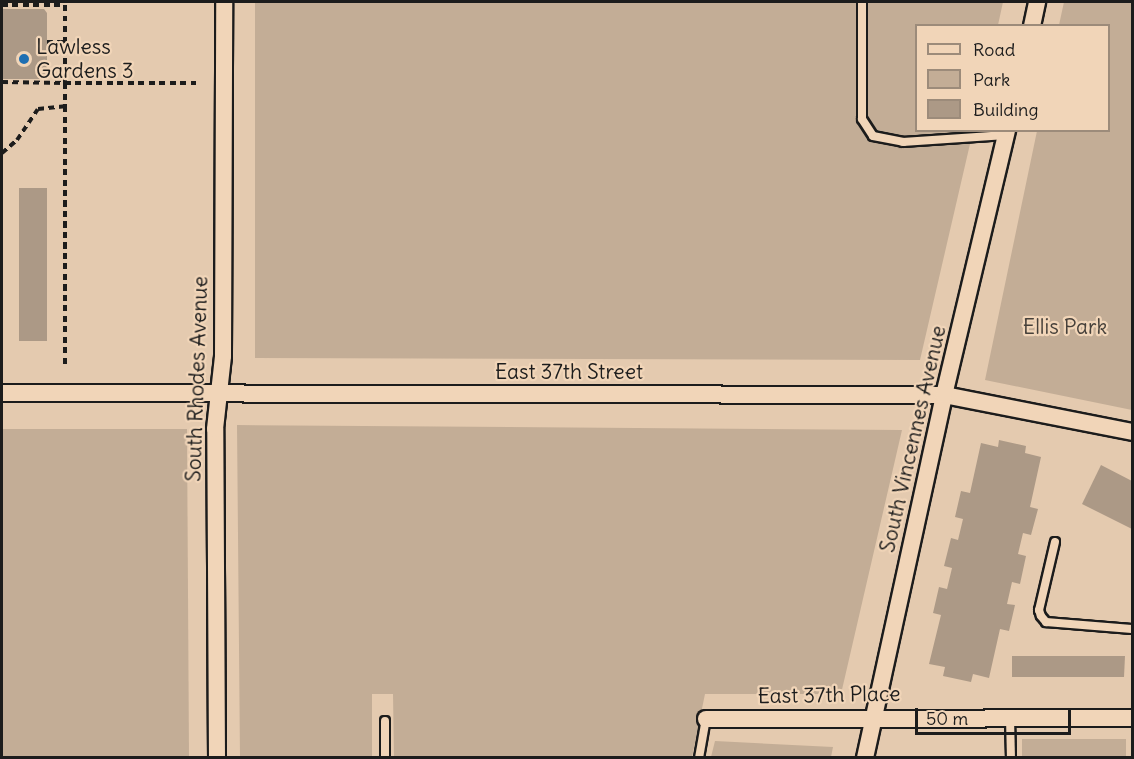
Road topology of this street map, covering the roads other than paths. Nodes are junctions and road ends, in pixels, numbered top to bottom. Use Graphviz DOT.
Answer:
graph roads {
  1 [pos="224,2"];
  2 [pos="862,2"];
  3 [pos="1037,2"];
  4 [pos="1032,24"];
  5 [pos="1007,133"];
  6 [pos="2,393"];
  7 [pos="219,394"];
  8 [pos="944,395"];
  9 [pos="1132,432"];
  10 [pos="1055,542"];
  11 [pos="1132,629"];
  12 [pos="874,717"];
  13 [pos="1010,718"];
  14 [pos="1132,718"];
  15 [pos="706,719"];
  16 [pos="385,721"];
  17 [pos="217,758"];
  18 [pos="385,758"];
  19 [pos="699,758"];
  20 [pos="865,758"];
  21 [pos="1011,758"];
  1 -- 7 [label="street, South Rhodes Avenue"];
  2 -- 5 [label="lane"];
  3 -- 4 [label="street"];
  5 -- 8 [label="street, South Vincennes Avenue"];
  6 -- 7 [label="street, East 37th Street"];
  7 -- 8 [label="street, East 37th Street"];
  7 -- 17 [label="street, South Rhodes Avenue"];
  8 -- 9 [label="street, East 37th Street"];
  8 -- 12 [label="street, South Vincennes Avenue"];
  10 -- 11 [label="lane"];
  12 -- 13 [label="street, East 37th Place"];
  12 -- 15 [label="street, East 37th Place"];
  12 -- 20 [label="street, South Vincennes Avenue"];
  13 -- 14 [label="street, East 37th Place"];
  13 -- 21 [label="lane"];
  15 -- 19 [label="lane"];
  16 -- 18 [label="lane"];
}
